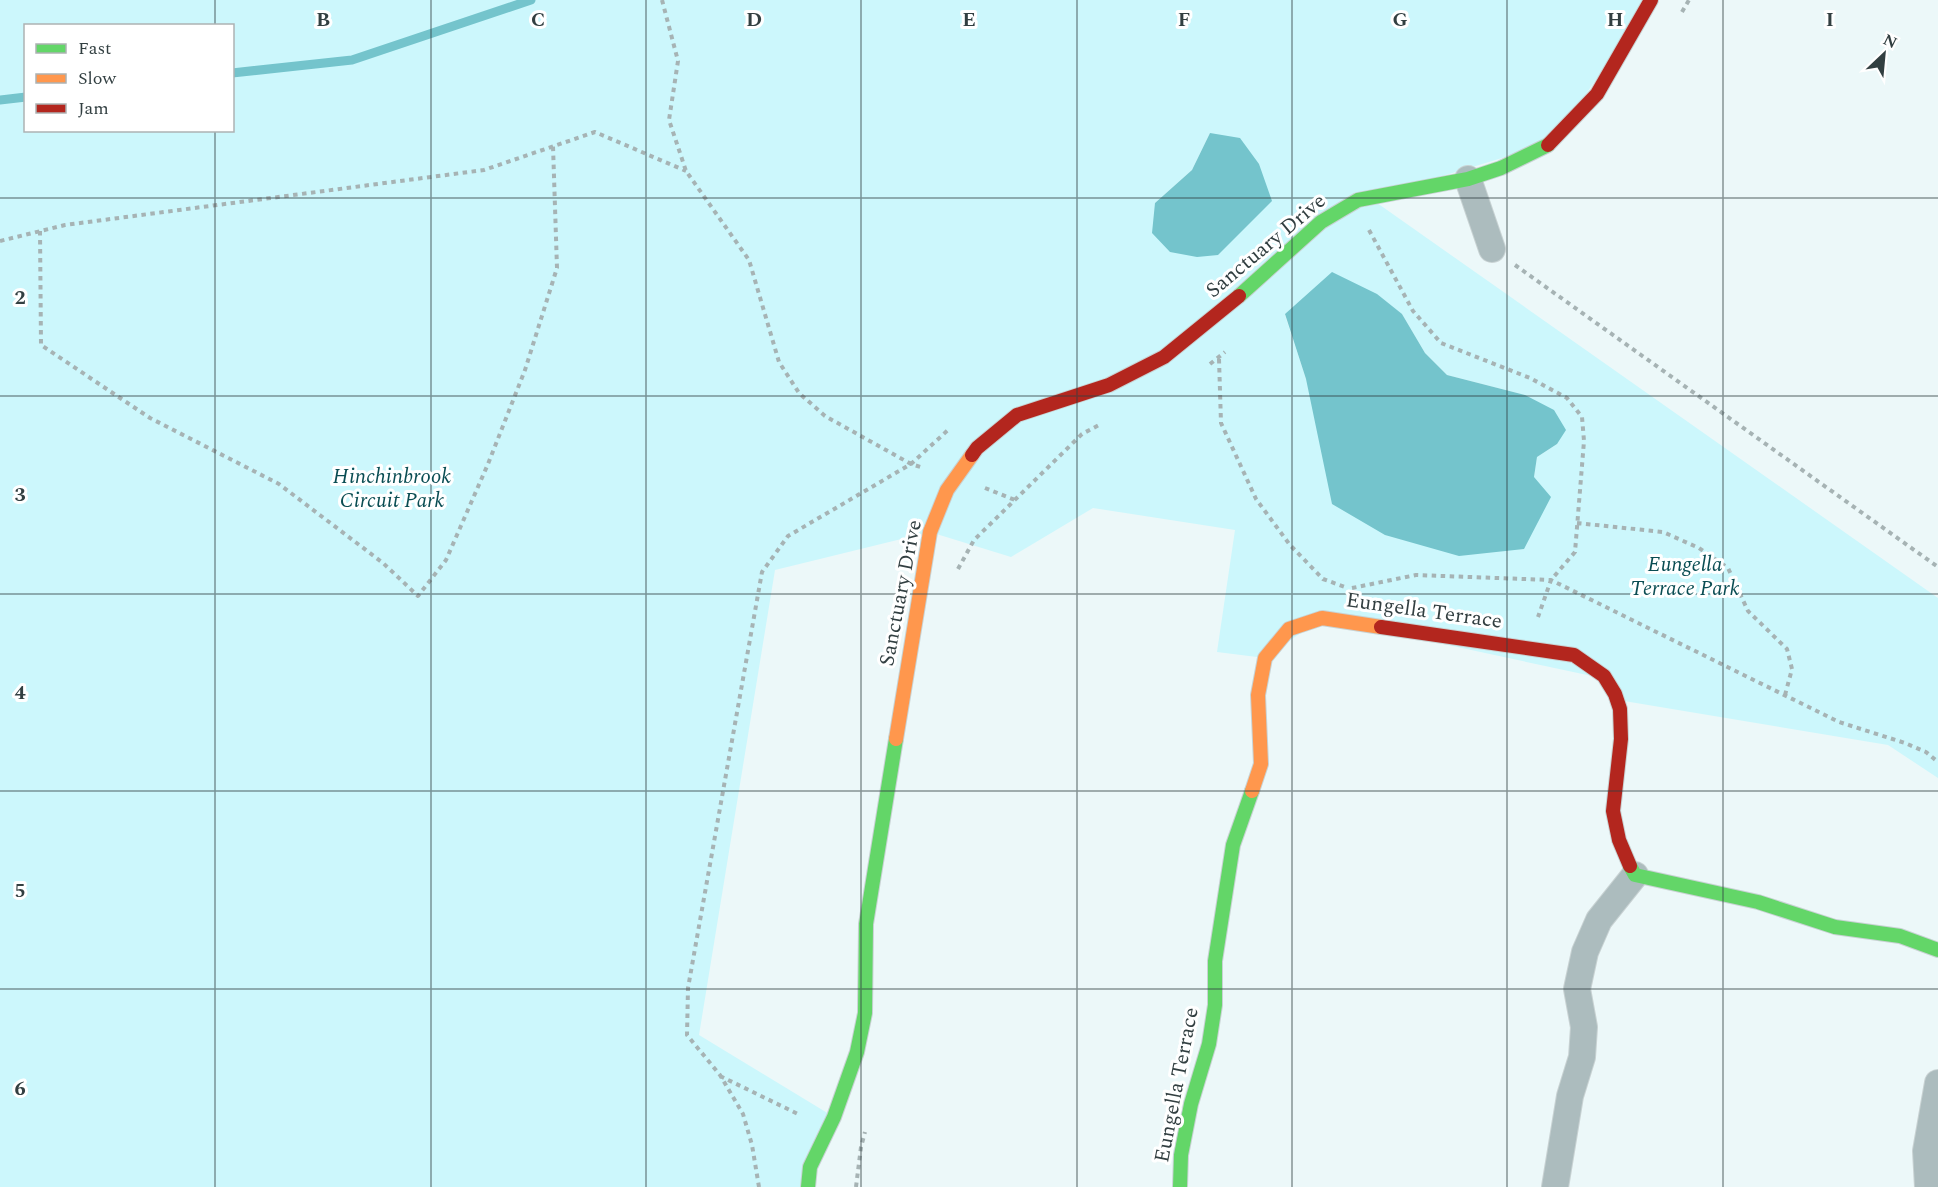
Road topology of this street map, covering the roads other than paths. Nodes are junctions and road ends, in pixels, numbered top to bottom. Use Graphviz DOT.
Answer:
graph roads {
  1 [pos="1651,0"];
  2 [pos="1468,179"];
  3 [pos="1492,249"];
  4 [pos="1635,875"];
  5 [pos="1938,950"];
  6 [pos="1938,1083"];
  7 [pos="808,1187"];
  8 [pos="1180,1187"];
  9 [pos="1555,1187"];
  10 [pos="1928,1187"];
  1 -- 2 [label="street, Sanctuary Drive"];
  2 -- 3 [label="street"];
  2 -- 7 [label="street, Sanctuary Drive"];
  4 -- 5 [label="street"];
  4 -- 8 [label="street, Eungella Terrace"];
  4 -- 9 [label="street"];
  6 -- 10 [label="street"];
}
